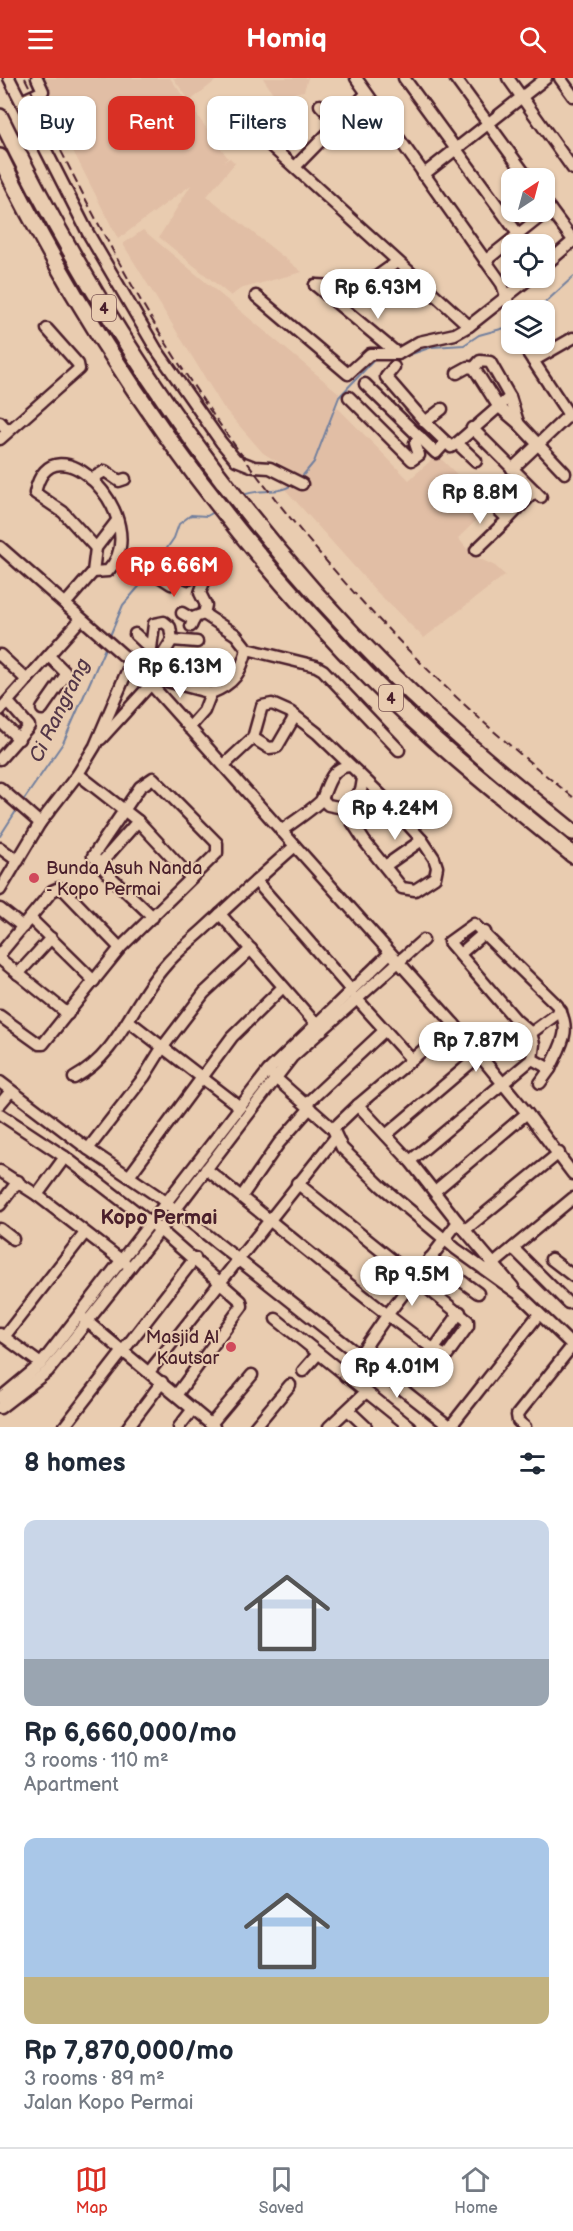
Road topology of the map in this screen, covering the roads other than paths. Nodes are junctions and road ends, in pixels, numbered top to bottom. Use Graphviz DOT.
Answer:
graph roads {
  1 [pos="9,78"];
  2 [pos="37,78"];
  3 [pos="356,78"];
  4 [pos="404,78"];
  5 [pos="455,78"];
  6 [pos="508,78"];
  7 [pos="546,78"];
  8 [pos="560,78"];
  9 [pos="366,94"];
  10 [pos="18,96"];
  11 [pos="32,96"];
  12 [pos="521,96"];
  13 [pos="573,96"];
  14 [pos="0,117"];
  15 [pos="488,123"];
  16 [pos="320,141"];
  17 [pos="456,149"];
  18 [pos="46,150"];
  19 [pos="276,150"];
  20 [pos="0,157"];
  21 [pos="295,167"];
  22 [pos="521,168"];
  23 [pos="573,169"];
  24 [pos="423,175"];
  25 [pos="555,213"];
  26 [pos="530,222"];
  27 [pos="569,226"];
  28 [pos="518,234"];
  29 [pos="573,240"];
  30 [pos="501,248"];
  31 [pos="555,256"];
  32 [pos="485,261"];
  33 [pos="397,262"];
  34 [pos="501,284"];
  35 [pos="503,288"];
  36 [pos="513,288"];
  37 [pos="516,289"];
  38 [pos="256,296"];
  39 [pos="507,297"];
  40 [pos="508,300"];
  41 [pos="470,326"];
  42 [pos="47,329"];
  43 [pos="573,338"];
  44 [pos="398,354"];
  45 [pos="528,354"];
  46 [pos="533,361"];
  47 [pos="394,367"];
  48 [pos="474,368"];
  49 [pos="457,373"];
  50 [pos="392,383"];
  51 [pos="365,384"];
  52 [pos="349,396"];
  53 [pos="376,397"];
  54 [pos="510,397"];
  55 [pos="498,406"];
  56 [pos="442,409"];
  57 [pos="0,422"];
  58 [pos="425,422"];
  59 [pos="518,423"];
  60 [pos="472,428"];
  61 [pos="4,435"];
  62 [pos="420,437"];
  63 [pos="446,442"];
  64 [pos="458,443"];
  65 [pos="538,446"];
  66 [pos="476,461"];
  67 [pos="513,469"];
  68 [pos="565,473"];
  69 [pos="92,479"];
  70 [pos="125,479"];
  71 [pos="298,481"];
  72 [pos="489,501"];
  73 [pos="508,519"];
  74 [pos="116,522"];
  75 [pos="0,547"];
  76 [pos="96,548"];
  77 [pos="476,550"];
  78 [pos="93,572"];
  79 [pos="154,573"];
  80 [pos="65,604"];
  81 [pos="182,613"];
  82 [pos="204,614"];
  83 [pos="81,619"];
  84 [pos="135,634"];
  85 [pos="172,640"];
  86 [pos="197,642"];
  87 [pos="247,649"];
  88 [pos="0,655"];
  89 [pos="50,657"];
  90 [pos="131,662"];
  91 [pos="27,680"];
  92 [pos="151,681"];
  93 [pos="211,693"];
  94 [pos="4,706"];
  95 [pos="42,709"];
  96 [pos="296,716"];
  97 [pos="0,721"];
  98 [pos="189,728"];
  99 [pos="16,737"];
  100 [pos="253,738"];
  101 [pos="95,746"];
  102 [pos="0,749"];
  103 [pos="399,750"];
  104 [pos="0,759"];
  105 [pos="224,765"];
  106 [pos="350,766"];
  107 [pos="78,774"];
  108 [pos="363,779"];
  109 [pos="0,788"];
  110 [pos="322,799"];
  111 [pos="343,808"];
  112 [pos="123,810"];
  113 [pos="138,821"];
  114 [pos="40,823"];
  115 [pos="281,831"];
  116 [pos="573,832"];
  117 [pos="422,840"];
  118 [pos="295,846"];
  119 [pos="0,849"];
  120 [pos="573,855"];
  121 [pos="18,861"];
  122 [pos="101,863"];
  123 [pos="385,866"];
  124 [pos="191,878"];
  125 [pos="256,881"];
  126 [pos="0,890"];
  127 [pos="0,909"];
  128 [pos="220,914"];
  129 [pos="153,917"];
  130 [pos="27,923"];
  131 [pos="51,938"];
  132 [pos="423,940"];
  133 [pos="120,948"];
  134 [pos="251,950"];
  135 [pos="0,954"];
  136 [pos="394,957"];
  137 [pos="0,959"];
  138 [pos="18,974"];
  139 [pos="94,981"];
  140 [pos="283,987"];
  141 [pos="353,994"];
  142 [pos="561,1011"];
  143 [pos="68,1014"];
  144 [pos="0,1016"];
  145 [pos="130,1022"];
  146 [pos="315,1023"];
  147 [pos="454,1024"];
  148 [pos="385,1030"];
  149 [pos="531,1033"];
  150 [pos="162,1048"];
  151 [pos="480,1055"];
  152 [pos="411,1059"];
  153 [pos="532,1059"];
  154 [pos="550,1069"];
  155 [pos="272,1074"];
  156 [pos="74,1078"];
  157 [pos="204,1078"];
  158 [pos="0,1082"];
  159 [pos="502,1082"];
  160 [pos="540,1083"];
  161 [pos="11,1091"];
  162 [pos="0,1104"];
  163 [pos="358,1105"];
  164 [pos="308,1106"];
  165 [pos="240,1107"];
  166 [pos="527,1113"];
  167 [pos="0,1114"];
  168 [pos="334,1134"];
  169 [pos="386,1135"];
  170 [pos="88,1149"];
  171 [pos="561,1156"];
  172 [pos="65,1157"];
  173 [pos="410,1161"];
  174 [pos="573,1167"];
  175 [pos="206,1169"];
  176 [pos="0,1171"];
  177 [pos="573,1174"];
  178 [pos="130,1175"];
  179 [pos="18,1182"];
  180 [pos="297,1184"];
  181 [pos="435,1191"];
  182 [pos="37,1195"];
  183 [pos="242,1196"];
  184 [pos="571,1202"];
  185 [pos="0,1205"];
  186 [pos="170,1206"];
  187 [pos="269,1220"];
  188 [pos="155,1226"];
  189 [pos="461,1226"];
  190 [pos="0,1229"];
  191 [pos="85,1233"];
  192 [pos="13,1239"];
  193 [pos="445,1239"];
  194 [pos="513,1248"];
  195 [pos="195,1258"];
  196 [pos="430,1258"];
  197 [pos="551,1259"];
  198 [pos="240,1260"];
  199 [pos="495,1263"];
  200 [pos="126,1264"];
  201 [pos="486,1271"];
  202 [pos="572,1274"];
  203 [pos="416,1277"];
  204 [pos="220,1281"];
  205 [pos="478,1293"];
  206 [pos="520,1295"];
  207 [pos="567,1303"];
  208 [pos="388,1314"];
  209 [pos="539,1314"];
  210 [pos="83,1318"];
  211 [pos="276,1319"];
  212 [pos="2,1336"];
  213 [pos="573,1345"];
  214 [pos="123,1351"];
  215 [pos="317,1354"];
  216 [pos="359,1356"];
  217 [pos="41,1364"];
  218 [pos="303,1371"];
  219 [pos="149,1372"];
  220 [pos="252,1375"];
  221 [pos="345,1376"];
  222 [pos="162,1382"];
  223 [pos="290,1386"];
  224 [pos="366,1392"];
  225 [pos="2,1393"];
  226 [pos="177,1394"];
  227 [pos="0,1408"];
  228 [pos="193,1409"];
  229 [pos="348,1410"];
  230 [pos="213,1425"];
  231 [pos="64,1427"];
  232 [pos="128,1427"];
  233 [pos="179,1427"];
  234 [pos="255,1427"];
  235 [pos="329,1427"];
  236 [pos="366,1427"];
  237 [pos="410,1427"];
  238 [pos="525,1427"];
  1 -- 10 [label="street"];
  2 -- 11 [label="street"];
  3 -- 9 [label="street"];
  4 -- 17 [label="street"];
  5 -- 15 [label="street"];
  6 -- 12 [label="street"];
  7 -- 12 [label="street"];
  8 -- 13 [label="street"];
  9 -- 24 [label="street"];
  12 -- 15 [label="street"];
  12 -- 23 [label="street"];
  14 -- 116 [label="highway, 4"];
  15 -- 17 [label="street"];
  15 -- 22 [label="street"];
  16 -- 21 [label="street"];
  17 -- 24 [label="street"];
  17 -- 28 [label="street"];
  18 -- 71 [label="street"];
  19 -- 21 [label="street"];
  20 -- 120 [label="highway, 4"];
  21 -- 33 [label="street"];
  24 -- 32 [label="street"];
  25 -- 27 [label="street"];
  26 -- 28 [label="street"];
  27 -- 29 [label="street"];
  29 -- 31 [label="street"];
  30 -- 32 [label="street"];
  32 -- 34 [label="street"];
  33 -- 41 [label="street"];
  33 -- 44 [label="street"];
  35 -- 39 [label="street"];
  36 -- 37 [label="street"];
  37 -- 39 [label="street"];
  38 -- 44 [label="street"];
  39 -- 40 [label="street"];
  39 -- 41 [label="street"];
  41 -- 44 [label="street"];
  42 -- 61 [label="street"];
  43 -- 46 [label="street"];
  45 -- 46 [label="street"];
  46 -- 65 [label="street"];
  47 -- 50 [label="street"];
  48 -- 49 [label="street"];
  48 -- 54 [label="street"];
  48 -- 55 [label="street"];
  50 -- 53 [label="street"];
  50 -- 58 [label="street"];
  51 -- 53 [label="street"];
  52 -- 62 [label="street"];
  53 -- 62 [label="street"];
  54 -- 55 [label="street"];
  54 -- 59 [label="street"];
  55 -- 59 [label="street"];
  55 -- 60 [label="street"];
  56 -- 58 [label="street"];
  57 -- 61 [label="street"];
  58 -- 63 [label="street"];
  59 -- 65 [label="street"];
  60 -- 64 [label="street"];
  60 -- 67 [label="street"];
  62 -- 63 [label="street"];
  63 -- 64 [label="street"];
  64 -- 66 [label="street"];
  65 -- 67 [label="street"];
  65 -- 68 [label="street"];
  67 -- 73 [label="street"];
  69 -- 70 [label="street"];
  69 -- 74 [label="street"];
  69 -- 76 [label="street"];
  72 -- 73 [label="street"];
  73 -- 77 [label="street"];
  74 -- 76 [label="street"];
  74 -- 78 [label="street"];
  75 -- 80 [label="street"];
  76 -- 78 [label="street"];
  78 -- 80 [label="street"];
  79 -- 82 [label="street"];
  80 -- 83 [label="street"];
  81 -- 82 [label="street"];
  82 -- 87 [label="street"];
  83 -- 89 [label="street"];
  83 -- 90 [label="street"];
  84 -- 85 [label="street"];
  85 -- 86 [label="street"];
  85 -- 92 [label="street"];
  87 -- 93 [label="street"];
  87 -- 103 [label="street"];
  88 -- 91 [label="street"];
  89 -- 91 [label="street"];
  89 -- 95 [label="street"];
  90 -- 92 [label="street"];
  90 -- 101 [label="street"];
  91 -- 94 [label="street"];
  92 -- 93 [label="street"];
  92 -- 98 [label="street"];
  92 -- 101 [label="street"];
  93 -- 98 [label="street"];
  94 -- 99 [label="street"];
  96 -- 100 [label="street"];
  96 -- 100 [label="street"];
  96 -- 106 [label="street"];
  97 -- 99 [label="street"];
  98 -- 105 [label="street"];
  99 -- 102 [label="street"];
  99 -- 104 [label="street"];
  100 -- 105 [label="street"];
  101 -- 107 [label="street"];
  105 -- 115 [label="street"];
  106 -- 108 [label="street"];
  106 -- 110 [label="street"];
  107 -- 112 [label="street"];
  107 -- 114 [label="street"];
  108 -- 111 [label="street"];
  108 -- 117 [label="street"];
  109 -- 114 [label="street"];
  110 -- 111 [label="street"];
  110 -- 115 [label="street"];
  111 -- 123 [label="street"];
  112 -- 113 [label="street"];
  112 -- 122 [label="street"];
  112 -- 124 [label="street"];
  113 -- 122 [label="street"];
  113 -- 124 [label="street"];
  114 -- 121 [label="street"];
  115 -- 118 [label="street"];
  117 -- 123 [label="street"];
  117 -- 123 [label="street"];
  118 -- 125 [label="street"];
  118 -- 136 [label="street"];
  119 -- 121 [label="street"];
  121 -- 126 [label="street"];
  122 -- 129 [label="street"];
  124 -- 129 [label="street"];
  125 -- 128 [label="street"];
  125 -- 141 [label="street"];
  127 -- 130 [label="street"];
  128 -- 134 [label="street"];
  128 -- 145 [label="street"];
  129 -- 133 [label="street"];
  130 -- 131 [label="street"];
  130 -- 133 [label="street"];
  130 -- 135 [label="street"];
  131 -- 138 [label="street"];
  131 -- 139 [label="street"];
  132 -- 136 [label="street"];
  133 -- 139 [label="street"];
  134 -- 140 [label="street"];
  134 -- 150 [label="street"];
  136 -- 141 [label="street"];
  136 -- 147 [label="street"];
  137 -- 138 [label="street"];
  138 -- 143 [label="street"];
  139 -- 143 [label="street"];
  140 -- 146 [label="street"];
  140 -- 157 [label="street"];
  141 -- 146 [label="street"];
  141 -- 148 [label="street"];
  141 -- 155 [label="street"];
  142 -- 149 [label="street"];
  142 -- 149 [label="street"];
  142 -- 154 [label="street"];
  143 -- 144 [label="street"];
  145 -- 150 [label="street"];
  145 -- 156 [label="street"];
  146 -- 155 [label="street"];
  147 -- 151 [label="street"];
  147 -- 152 [label="street"];
  148 -- 152 [label="street"];
  148 -- 164 [label="street"];
  149 -- 153 [label="street"];
  150 -- 157 [label="street"];
  150 -- 170 [label="street"];
  151 -- 159 [label="street"];
  151 -- 169 [label="street"];
  152 -- 163 [label="street"];
  153 -- 154 [label="street"];
  153 -- 159 [label="street"];
  154 -- 160 [label="street"];
  155 -- 164 [label="street"];
  155 -- 165 [label="street"];
  155 -- 175 [label="street"];
  157 -- 165 [label="street"];
  157 -- 178 [label="street"];
  158 -- 161 [label="street"];
  159 -- 166 [label="street"];
  159 -- 173 [label="street"];
  161 -- 162 [label="street"];
  161 -- 170 [label="street"];
  163 -- 168 [label="street"];
  163 -- 169 [label="street"];
  164 -- 168 [label="street"];
  164 -- 183 [label="street"];
  165 -- 186 [label="street"];
  166 -- 171 [label="street"];
  166 -- 181 [label="street"];
  167 -- 172 [label="street"];
  168 -- 180 [label="street"];
  168 -- 193 [label="street"];
  169 -- 173 [label="street"];
  170 -- 178 [label="street"];
  171 -- 174 [label="street"];
  171 -- 177 [label="street"];
  171 -- 189 [label="street"];
  172 -- 182 [label="street"];
  172 -- 188 [label="street"];
  173 -- 181 [label="street"];
  175 -- 183 [label="street"];
  175 -- 186 [label="street"];
  176 -- 179 [label="street"];
  178 -- 186 [label="street"];
  179 -- 182 [label="street"];
  179 -- 185 [label="street"];
  180 -- 187 [label="street"];
  180 -- 203 [label="street"];
  181 -- 189 [label="street"];
  182 -- 191 [label="street"];
  183 -- 187 [label="street"];
  184 -- 194 [label="street"];
  186 -- 188 [label="street"];
  186 -- 198 [label="street"];
  187 -- 198 [label="street"];
  187 -- 208 [label="street"];
  188 -- 195 [label="street"];
  188 -- 200 [label="street"];
  189 -- 193 [label="street"];
  189 -- 199 [label="street"];
  190 -- 192 [label="street"];
  191 -- 200 [label="street"];
  191 -- 212 [label="street"];
  193 -- 196 [label="street"];
  193 -- 201 [label="street"];
  194 -- 199 [label="street"];
  194 -- 207 [label="street"];
  195 -- 204 [label="street"];
  195 -- 214 [label="street"];
  196 -- 203 [label="street"];
  196 -- 205 [label="street"];
  197 -- 202 [label="street"];
  198 -- 204 [label="street"];
  198 -- 216 [label="street"];
  199 -- 201 [label="street"];
  199 -- 206 [label="street"];
  200 -- 210 [label="street"];
  201 -- 206 [label="street"];
  203 -- 208 [label="street"];
  203 -- 208 [label="street"];
  204 -- 219 [label="street"];
  204 -- 226 [label="street"];
  206 -- 209 [label="street"];
  208 -- 216 [label="street"];
  209 -- 213 [label="street"];
  209 -- 216 [label="street"];
  210 -- 214 [label="street"];
  210 -- 217 [label="street"];
  210 -- 227 [label="street"];
  211 -- 215 [label="street"];
  212 -- 217 [label="street"];
  213 -- 238 [label="street"];
  214 -- 219 [label="street"];
  214 -- 231 [label="street"];
  215 -- 218 [label="street"];
  215 -- 221 [label="street"];
  216 -- 221 [label="street"];
  217 -- 225 [label="street"];
  219 -- 222 [label="street"];
  220 -- 230 [label="street"];
  221 -- 224 [label="street"];
  222 -- 226 [label="street"];
  222 -- 232 [label="street"];
  223 -- 234 [label="street"];
  224 -- 229 [label="street"];
  224 -- 237 [label="street"];
  226 -- 228 [label="street"];
  228 -- 230 [label="street"];
  228 -- 233 [label="street"];
  229 -- 235 [label="street"];
  229 -- 236 [label="street"];
}
